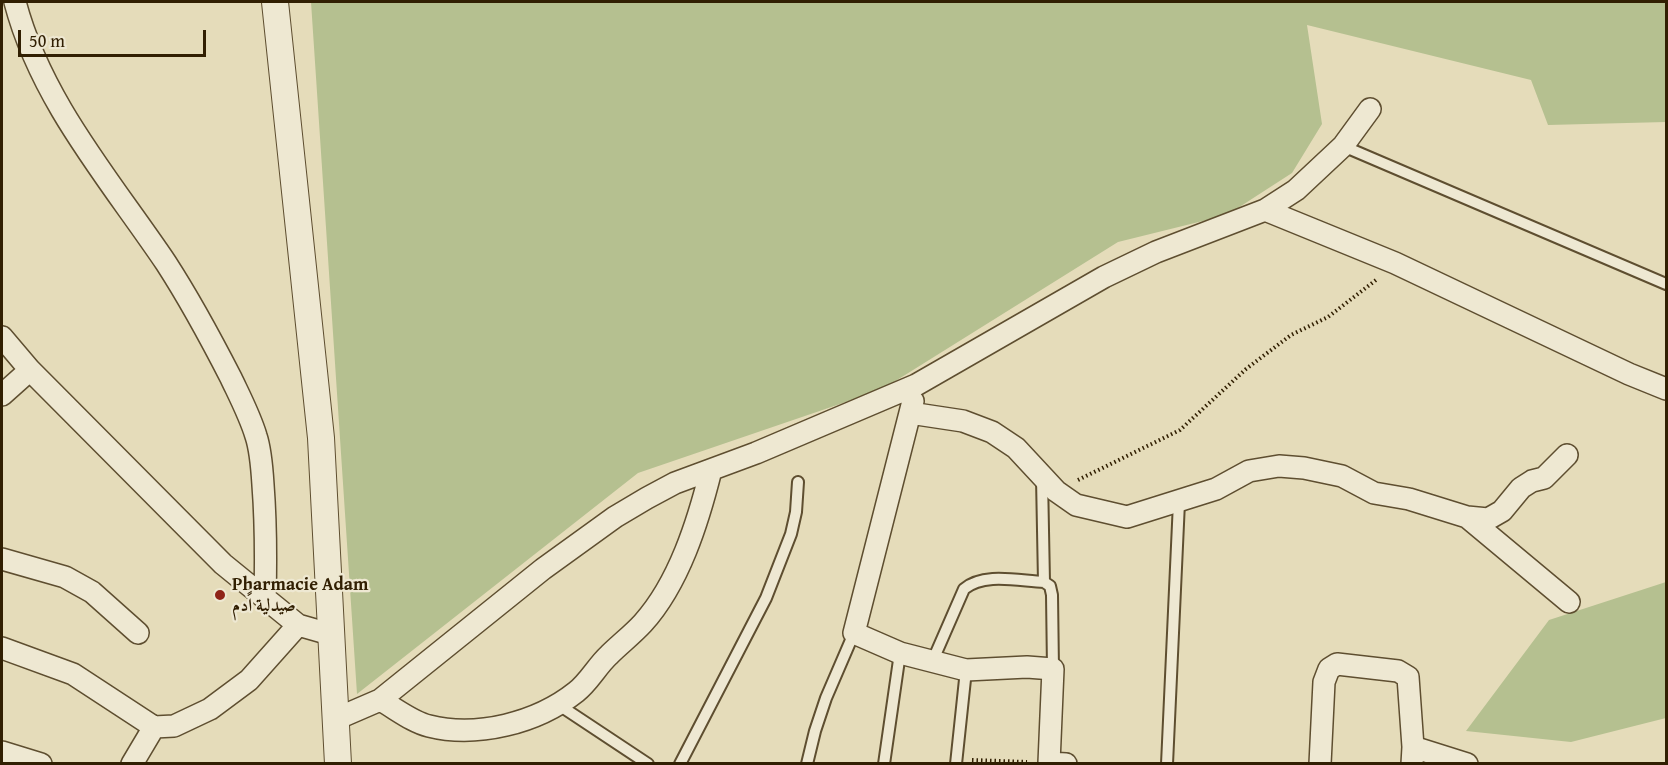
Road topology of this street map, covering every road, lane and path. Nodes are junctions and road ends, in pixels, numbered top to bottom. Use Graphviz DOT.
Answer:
graph roads {
  1 [pos="15,2"];
  2 [pos="275,2"];
  3 [pos="1370,109"];
  4 [pos="1343,146"];
  5 [pos="1265,210"];
  6 [pos="1395,263"];
  7 [pos="1666,284"];
  8 [pos="2,338"];
  9 [pos="30,370"];
  10 [pos="916,385"];
  11 [pos="1666,389"];
  12 [pos="2,395"];
  13 [pos="910,413"];
  14 [pos="1567,455"];
  15 [pos="711,470"];
  16 [pos="1042,474"];
  17 [pos="798,482"];
  18 [pos="1056,491"];
  19 [pos="1179,502"];
  20 [pos="1467,517"];
  21 [pos="2,559"];
  22 [pos="1044,582"];
  23 [pos="265,598"];
  24 [pos="1569,602"];
  25 [pos="298,626"];
  26 [pos="138,633"];
  27 [pos="854,633"];
  28 [pos="333,635"];
  29 [pos="2,648"];
  30 [pos="900,653"];
  31 [pos="933,660"];
  32 [pos="1053,669"];
  33 [pos="966,670"];
  34 [pos="380,700"];
  35 [pos="559,705"];
  36 [pos="336,719"];
  37 [pos="154,727"];
  38 [pos="2,752"];
  39 [pos="1413,755"];
  40 [pos="956,761"];
  41 [pos="1054,763"];
  42 [pos="41,764"];
  43 [pos="132,764"];
  44 [pos="338,764"];
  45 [pos="648,764"];
  46 [pos="680,764"];
  47 [pos="807,764"];
  48 [pos="884,764"];
  49 [pos="1167,764"];
  50 [pos="1320,764"];
  51 [pos="1467,764"];
  1 -- 23 [label="street"];
  2 -- 28 [label="street"];
  3 -- 4 [label="street"];
  4 -- 5 [label="street"];
  4 -- 7 [label="lane"];
  5 -- 6 [label="street"];
  5 -- 10 [label="street"];
  6 -- 11 [label="street"];
  6 -- 18 [label="path"];
  8 -- 9 [label="street"];
  9 -- 12 [label="street"];
  9 -- 23 [label="street"];
  10 -- 13 [label="street"];
  10 -- 15 [label="street"];
  13 -- 16 [label="street"];
  13 -- 27 [label="street"];
  14 -- 20 [label="street"];
  15 -- 34 [label="street"];
  15 -- 35 [label="street"];
  16 -- 18 [label="street"];
  16 -- 22 [label="lane"];
  17 -- 46 [label="lane"];
  18 -- 19 [label="street"];
  19 -- 20 [label="street"];
  19 -- 49 [label="lane"];
  20 -- 24 [label="street"];
  21 -- 26 [label="street"];
  22 -- 31 [label="lane"];
  22 -- 32 [label="lane"];
  23 -- 25 [label="street"];
  25 -- 28 [label="street"];
  25 -- 37 [label="street"];
  27 -- 30 [label="street"];
  27 -- 47 [label="lane"];
  28 -- 36 [label="street"];
  29 -- 37 [label="street"];
  30 -- 31 [label="street"];
  30 -- 48 [label="lane"];
  31 -- 33 [label="street"];
  32 -- 33 [label="street"];
  32 -- 41 [label="street"];
  33 -- 40 [label="lane"];
  34 -- 35 [label="street"];
  34 -- 36 [label="street"];
  35 -- 45 [label="lane"];
  36 -- 44 [label="street"];
  37 -- 43 [label="street"];
  38 -- 42 [label="street"];
  39 -- 50 [label="street"];
  39 -- 51 [label="street"];
  40 -- 41 [label="path"];
}
